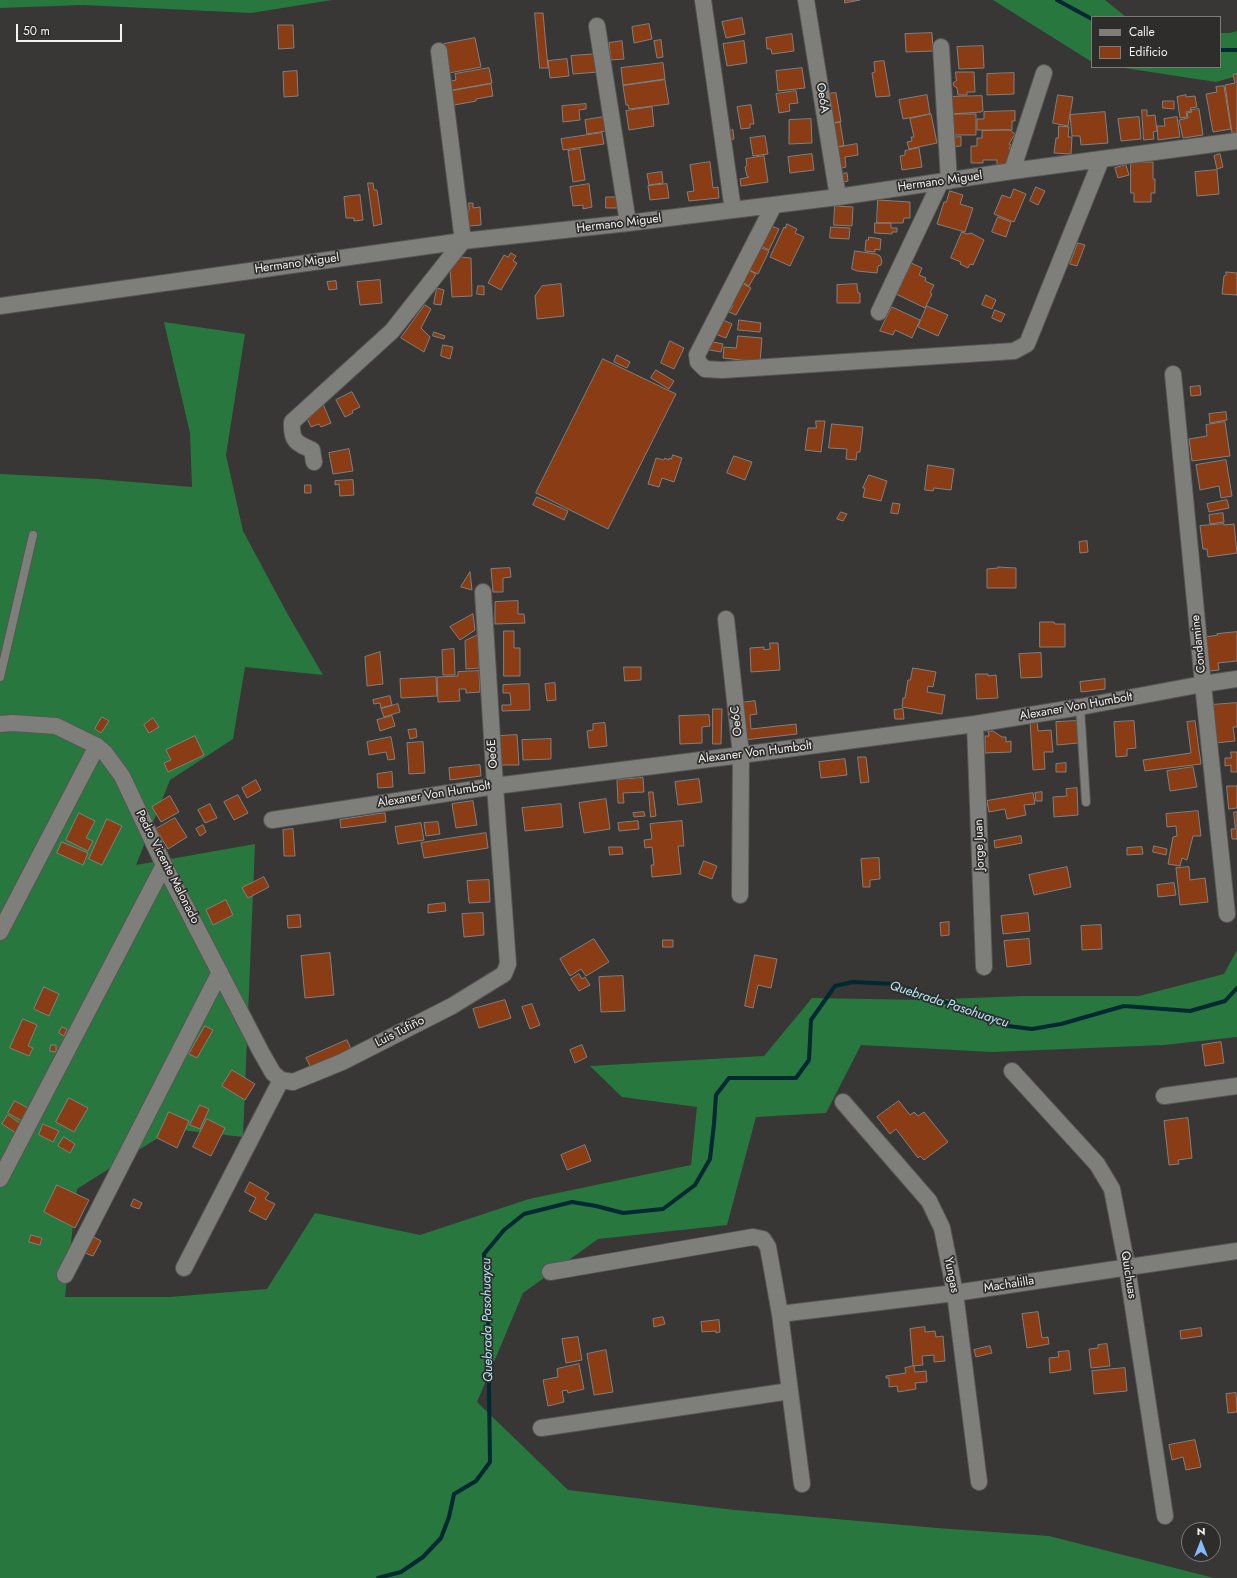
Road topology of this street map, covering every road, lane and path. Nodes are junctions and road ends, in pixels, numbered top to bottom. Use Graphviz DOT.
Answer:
graph roads {
  1 [pos="703,0"];
  2 [pos="806,0"];
  3 [pos="598,26"];
  4 [pos="941,47"];
  5 [pos="439,51"];
  6 [pos="1044,73"];
  7 [pos="1237,141"];
  8 [pos="1100,160"];
  9 [pos="1012,171"];
  10 [pos="944,182"];
  11 [pos="838,197"];
  12 [pos="774,205"];
  13 [pos="732,210"];
  14 [pos="628,223"];
  15 [pos="463,241"];
  16 [pos="0,306"];
  17 [pos="879,312"];
  18 [pos="1173,374"];
  19 [pos="314,462"];
  20 [pos="33,536"];
  21 [pos="483,592"];
  22 [pos="726,619"];
  23 [pos="0,678"];
  24 [pos="1237,679"];
  25 [pos="1203,684"];
  26 [pos="1080,708"];
  27 [pos="0,724"];
  28 [pos="975,724"];
  29 [pos="97,746"];
  30 [pos="741,755"];
  31 [pos="495,786"];
  32 [pos="1086,802"];
  33 [pos="272,820"];
  34 [pos="164,865"];
  35 [pos="740,895"];
  36 [pos="1227,914"];
  37 [pos="0,932"];
  38 [pos="508,964"];
  39 [pos="984,967"];
  40 [pos="220,972"];
  41 [pos="1012,1071"];
  42 [pos="281,1080"];
  43 [pos="1237,1086"];
  44 [pos="1164,1096"];
  45 [pos="843,1102"];
  46 [pos="0,1179"];
  47 [pos="1237,1251"];
  48 [pos="184,1268"];
  49 [pos="1127,1268"];
  50 [pos="550,1272"];
  51 [pos="65,1275"];
  52 [pos="955,1293"];
  53 [pos="780,1314"];
  54 [pos="790,1391"];
  55 [pos="540,1428"];
  56 [pos="979,1482"];
  57 [pos="802,1484"];
  58 [pos="1165,1516"];
  1 -- 13 [label="street"];
  2 -- 11 [label="street, Oe6A"];
  3 -- 14 [label="street"];
  4 -- 10 [label="street"];
  5 -- 15 [label="street"];
  6 -- 9 [label="street"];
  7 -- 8 [label="street, Hermano Miguel"];
  8 -- 9 [label="street, Hermano Miguel"];
  8 -- 12 [label="street"];
  9 -- 10 [label="street, Hermano Miguel"];
  10 -- 11 [label="street, Hermano Miguel"];
  10 -- 17 [label="street"];
  11 -- 12 [label="street, Hermano Miguel"];
  12 -- 13 [label="street, Hermano Miguel"];
  13 -- 14 [label="street, Hermano Miguel"];
  14 -- 15 [label="street, Hermano Miguel"];
  15 -- 16 [label="street, Hermano Miguel"];
  15 -- 19 [label="street"];
  18 -- 25 [label="street, Condamine"];
  20 -- 23 [label="lane"];
  21 -- 31 [label="street, Oe6E"];
  22 -- 30 [label="street, Oe6C"];
  24 -- 25 [label="street, Alexaner Von Humbolt"];
  25 -- 26 [label="street, Alexaner Von Humbolt"];
  25 -- 36 [label="street, Condamine"];
  26 -- 28 [label="street, Alexaner Von Humbolt"];
  26 -- 32 [label="lane"];
  27 -- 29 [label="street, Pedro Vicente Malonado"];
  28 -- 30 [label="street, Alexaner Von Humbolt"];
  28 -- 39 [label="street, Jorge Juan"];
  29 -- 34 [label="street, Pedro Vicente Malonado"];
  29 -- 37 [label="street"];
  30 -- 31 [label="street, Alexaner Von Humbolt"];
  30 -- 35 [label="street, Oe6C"];
  31 -- 33 [label="street, Alexaner Von Humbolt"];
  31 -- 38 [label="street, Oe6E"];
  34 -- 40 [label="street, Pedro Vicente Malonado"];
  34 -- 46 [label="street"];
  38 -- 42 [label="street, Luis Tufiño"];
  40 -- 42 [label="street, Pedro Vicente Malonado"];
  40 -- 51 [label="street"];
  41 -- 49 [label="street, Quichuas"];
  42 -- 48 [label="street"];
  43 -- 44 [label="street"];
  45 -- 52 [label="street, Yungas"];
  47 -- 49 [label="street, Machalilla"];
  49 -- 52 [label="street, Machalilla"];
  49 -- 58 [label="street, Quichuas"];
  50 -- 53 [label="street"];
  52 -- 53 [label="street, Machalilla"];
  52 -- 56 [label="street, Yungas"];
  53 -- 54 [label="street"];
  54 -- 55 [label="street"];
  54 -- 57 [label="street"];
}
